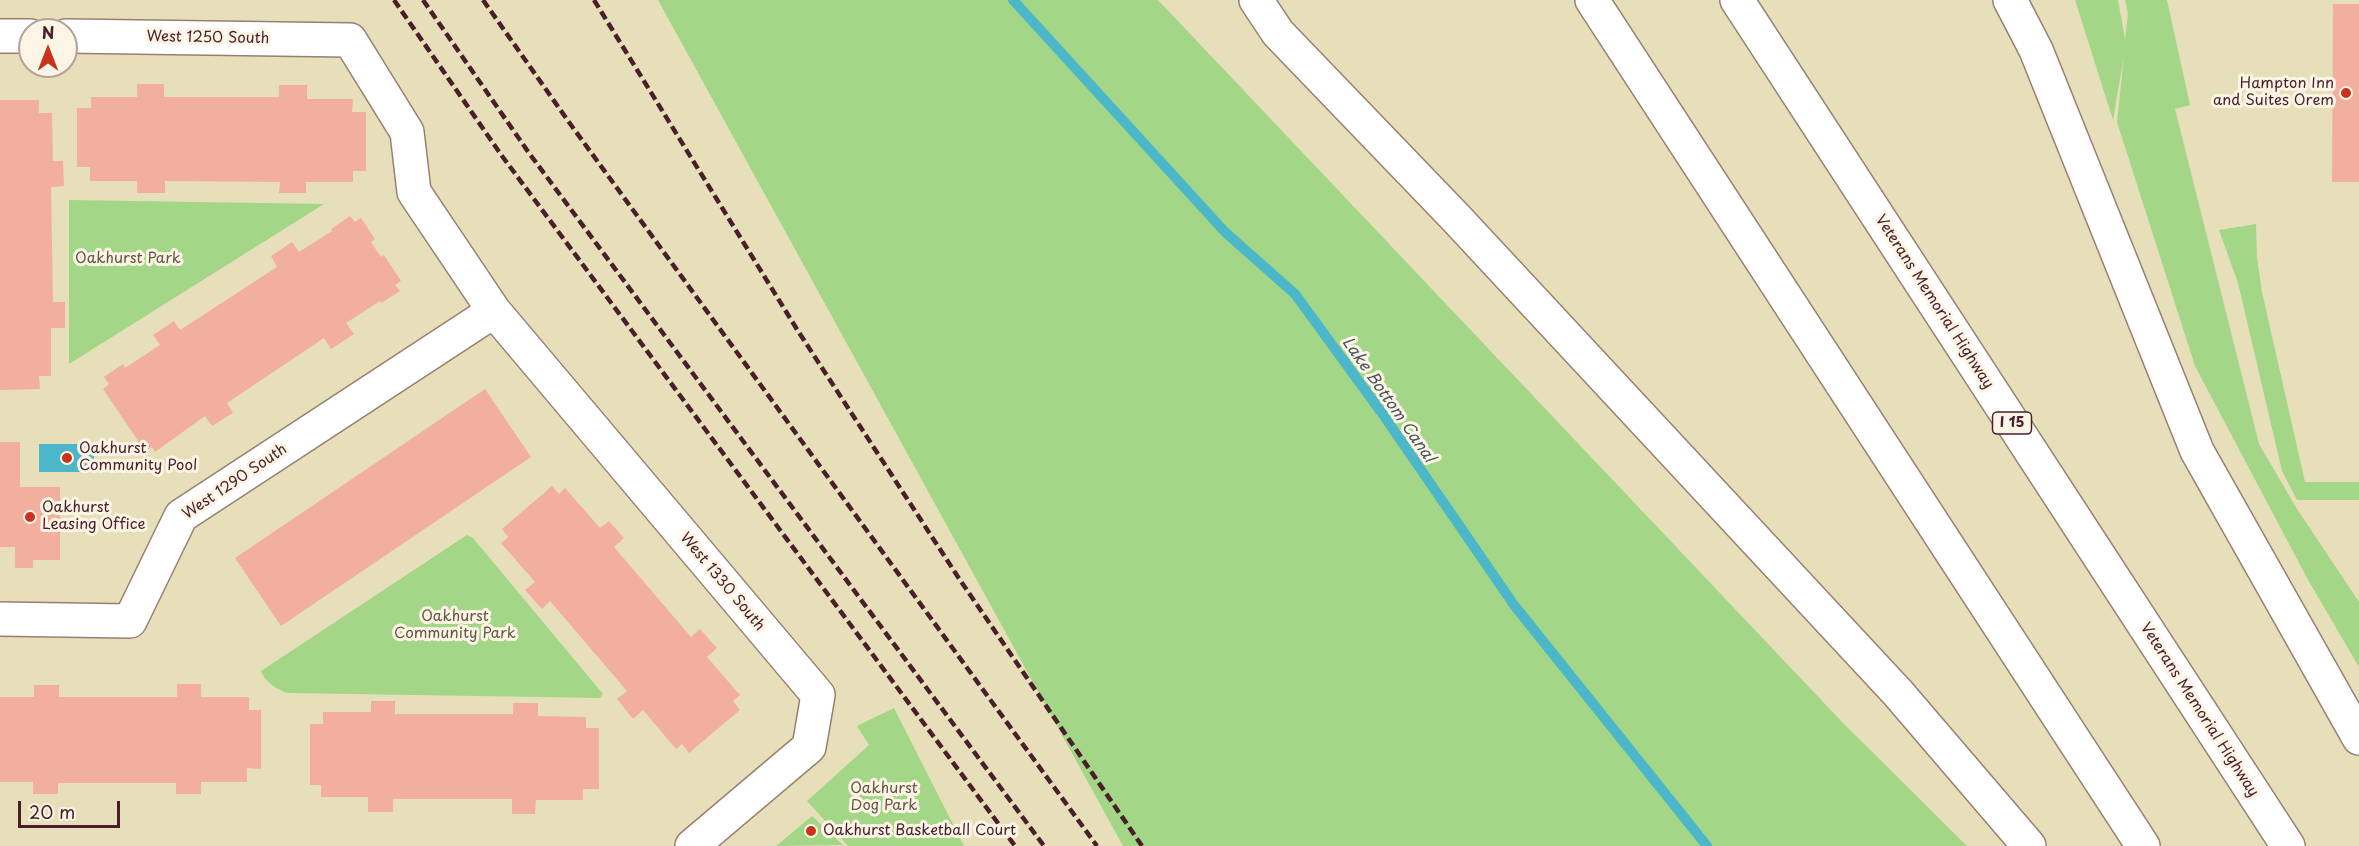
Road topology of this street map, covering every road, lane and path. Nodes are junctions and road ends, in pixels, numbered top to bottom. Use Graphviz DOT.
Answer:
graph roads {
  1 [pos="1238,0"];
  2 [pos="1256,0"];
  3 [pos="1592,0"];
  4 [pos="1737,0"];
  5 [pos="2010,0"];
  6 [pos="2023,0"];
  7 [pos="1278,33"];
  8 [pos="0,36"];
  9 [pos="18,36"];
  10 [pos="78,36"];
  11 [pos="350,40"];
  12 [pos="2036,50"];
  13 [pos="494,311"];
  14 [pos="0,619"];
  15 [pos="2359,738"];
  16 [pos="692,846"];
  17 [pos="2029,846"];
  18 [pos="2143,846"];
  19 [pos="2288,846"];
  1 -- 7 [label="main road"];
  2 -- 7 [label="main road"];
  3 -- 18 [label="main road"];
  4 -- 19 [label="main road, Veterans Memorial Highway / I 15"];
  5 -- 12 [label="main road"];
  6 -- 12 [label="main road"];
  7 -- 17 [label="main road"];
  8 -- 9 [label="main road"];
  10 -- 11 [label="main road, West 1250 South"];
  11 -- 13 [label="main road, West 1330 South"];
  12 -- 15 [label="main road"];
  13 -- 14 [label="main road, West 1290 South"];
  13 -- 16 [label="main road, West 1330 South"];
}
